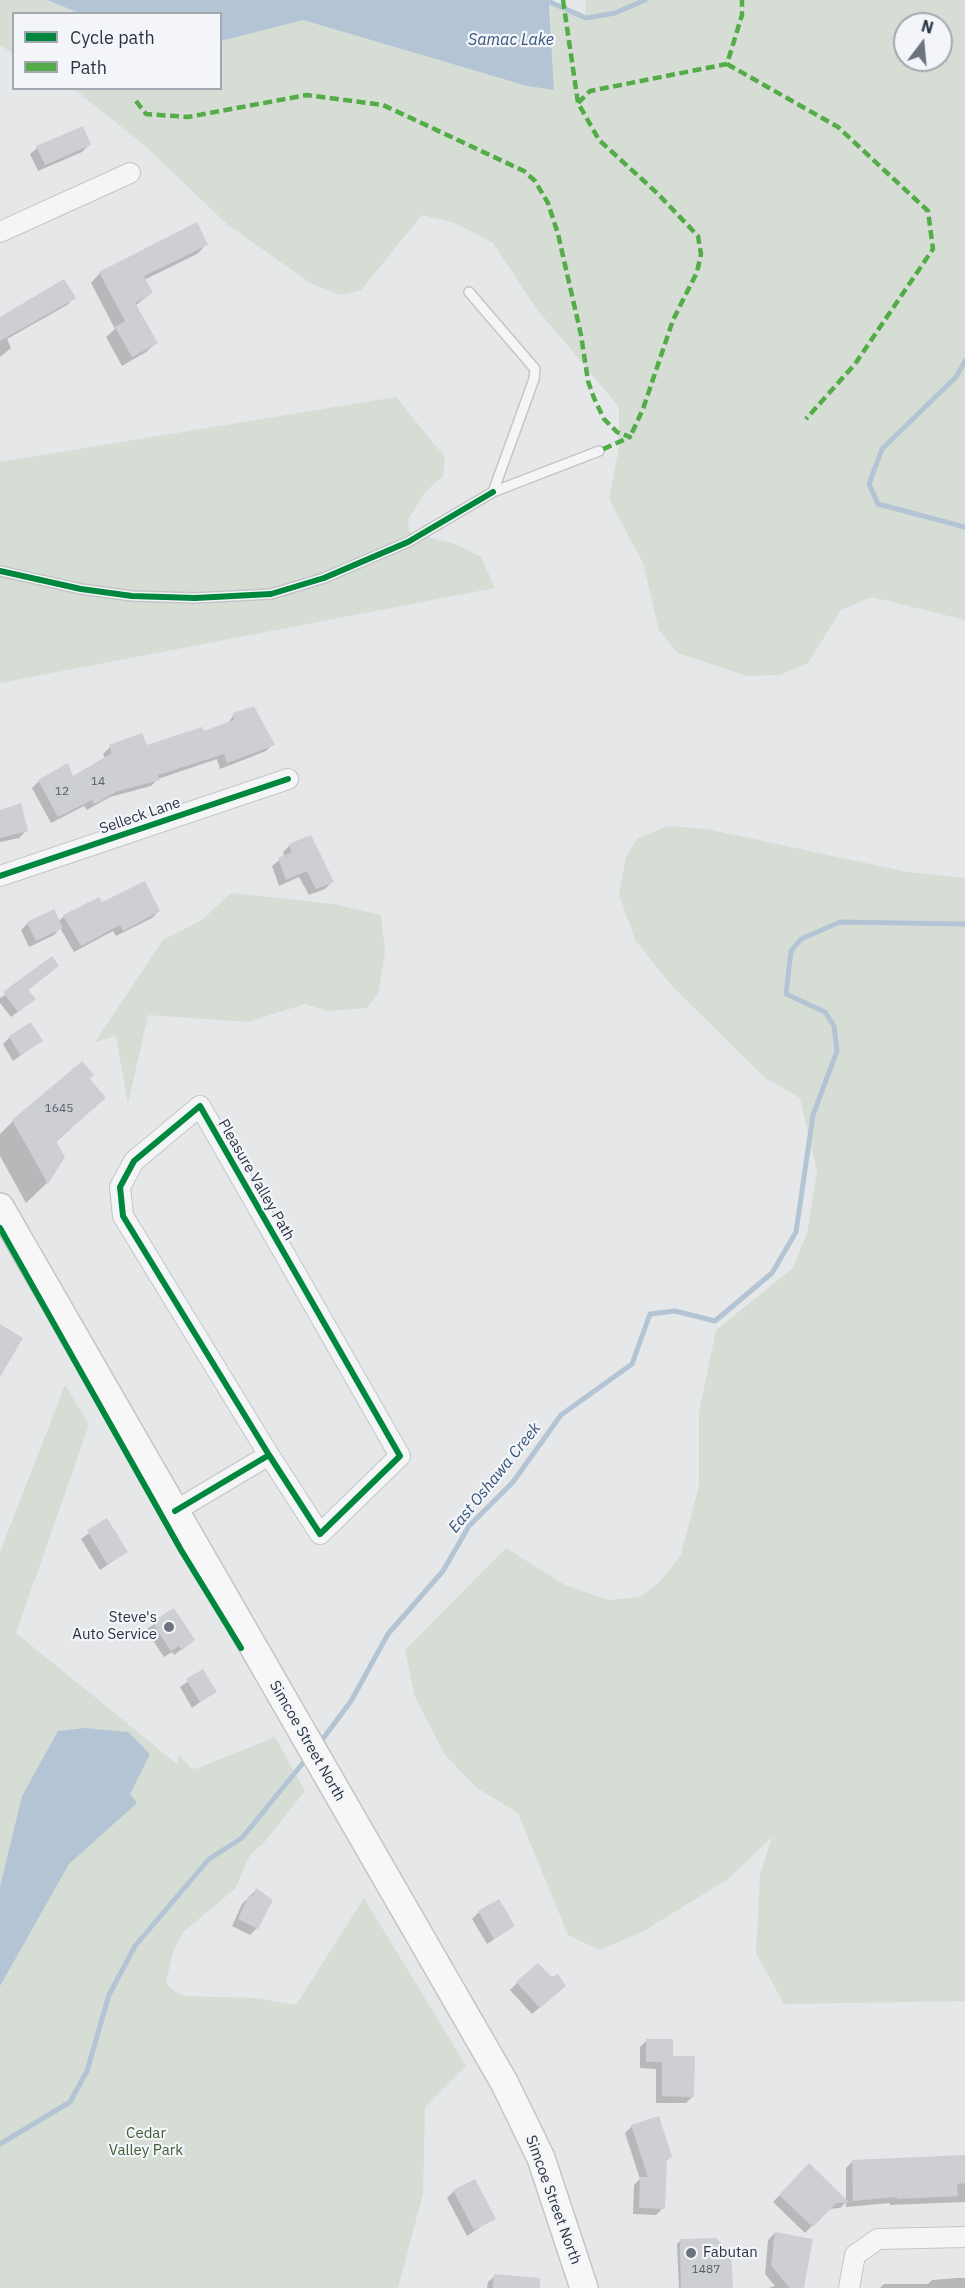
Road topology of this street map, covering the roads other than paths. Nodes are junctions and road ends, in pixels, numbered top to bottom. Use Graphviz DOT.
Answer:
graph roads {
  1 [pos="130,173"];
  2 [pos="0,232"];
  3 [pos="469,292"];
  4 [pos="599,451"];
  5 [pos="493,492"];
  6 [pos="0,571"];
  7 [pos="288,778"];
  8 [pos="0,876"];
  9 [pos="3,1221"];
  10 [pos="269,1455"];
  11 [pos="175,1511"];
  12 [pos="965,2237"];
  13 [pos="584,2288"];
  14 [pos="849,2288"];
  1 -- 2 [label="street"];
  3 -- 5 [label="lane"];
  4 -- 5 [label="lane"];
  5 -- 6 [label="lane"];
  7 -- 8 [label="street, Selleck Lane"];
  9 -- 11 [label="main road, Simcoe Street North"];
  10 -- 10 [label="street, Pleasure Valley Path"];
  10 -- 11 [label="street"];
  11 -- 13 [label="main road, Simcoe Street North"];
  12 -- 14 [label="street"];
}
